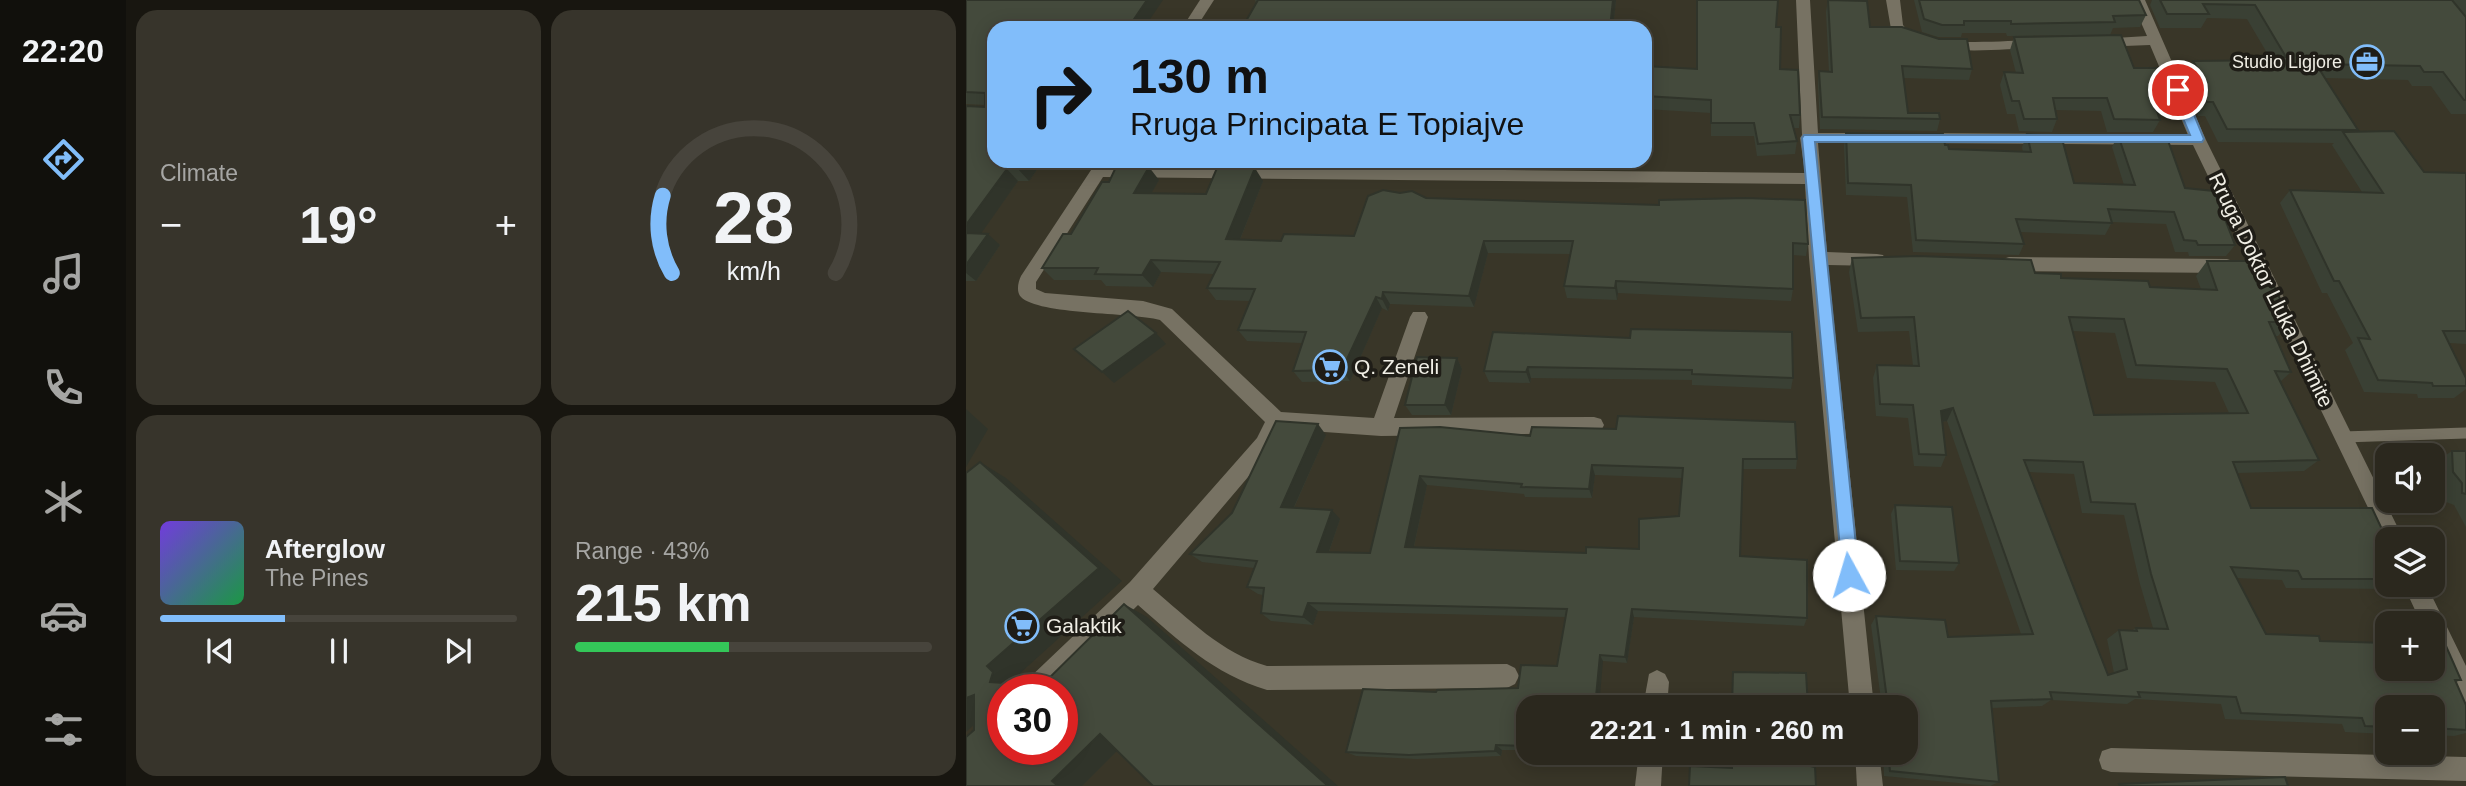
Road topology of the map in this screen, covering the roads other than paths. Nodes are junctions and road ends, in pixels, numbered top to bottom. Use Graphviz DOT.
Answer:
graph roads {
  1 [pos="1208,0"];
  2 [pos="1803,0"];
  3 [pos="1893,0"];
  4 [pos="2138,0"];
  5 [pos="1194,21"];
  6 [pos="2157,40"];
  7 [pos="2054,43"];
  8 [pos="2081,43"];
  9 [pos="1808,138"];
  10 [pos="2198,139"];
  11 [pos="1101,168"];
  12 [pos="1221,168"];
  13 [pos="1814,178"];
  14 [pos="1818,258"];
  15 [pos="1899,261"];
  16 [pos="1993,264"];
  17 [pos="2260,266"];
  18 [pos="1419,317"];
  19 [pos="1276,420"];
  20 [pos="1594,425"];
  21 [pos="1381,426"];
  22 [pos="2466,433"];
  23 [pos="2343,437"];
  24 [pos="2386,527"];
  25 [pos="1138,590"];
  26 [pos="2420,597"];
  27 [pos="1050,674"];
  28 [pos="1507,676"];
  29 [pos="1657,682"];
  30 [pos="2466,692"];
  31 [pos="1656,695"];
  32 [pos="1862,695"];
  33 [pos="2111,760"];
  34 [pos="1650,765"];
  35 [pos="1868,765"];
  36 [pos="2466,769"];
  37 [pos="1648,786"];
  38 [pos="1870,786"];
  1 -- 5 [label="street"];
  2 -- 9 [label="street"];
  3 -- 7 [label="street"];
  4 -- 6 [label="street, Rruga Doktor Lluka Dhimite"];
  6 -- 8 [label="street"];
  6 -- 10 [label="street, Rruga Doktor Lluka Dhimite"];
  9 -- 10 [label="street"];
  9 -- 13 [label="street"];
  10 -- 17 [label="street, Rruga Doktor Lluka Dhimite"];
  11 -- 19 [label="street"];
  12 -- 13 [label="street"];
  13 -- 14 [label="street"];
  14 -- 15 [label="street"];
  14 -- 32 [label="street"];
  16 -- 17 [label="street"];
  17 -- 23 [label="street, Rruga Doktor Lluka Dhimite"];
  18 -- 21 [label="street"];
  19 -- 21 [label="street"];
  19 -- 25 [label="street"];
  20 -- 21 [label="street"];
  22 -- 23 [label="lane"];
  23 -- 24 [label="street, Rruga Doktor Lluka Dhimite"];
  25 -- 27 [label="street"];
  25 -- 28 [label="street"];
  26 -- 30 [label="street"];
  29 -- 31 [label="street"];
  33 -- 36 [label="street"];
  34 -- 37 [label="street"];
  35 -- 38 [label="street"];
}
